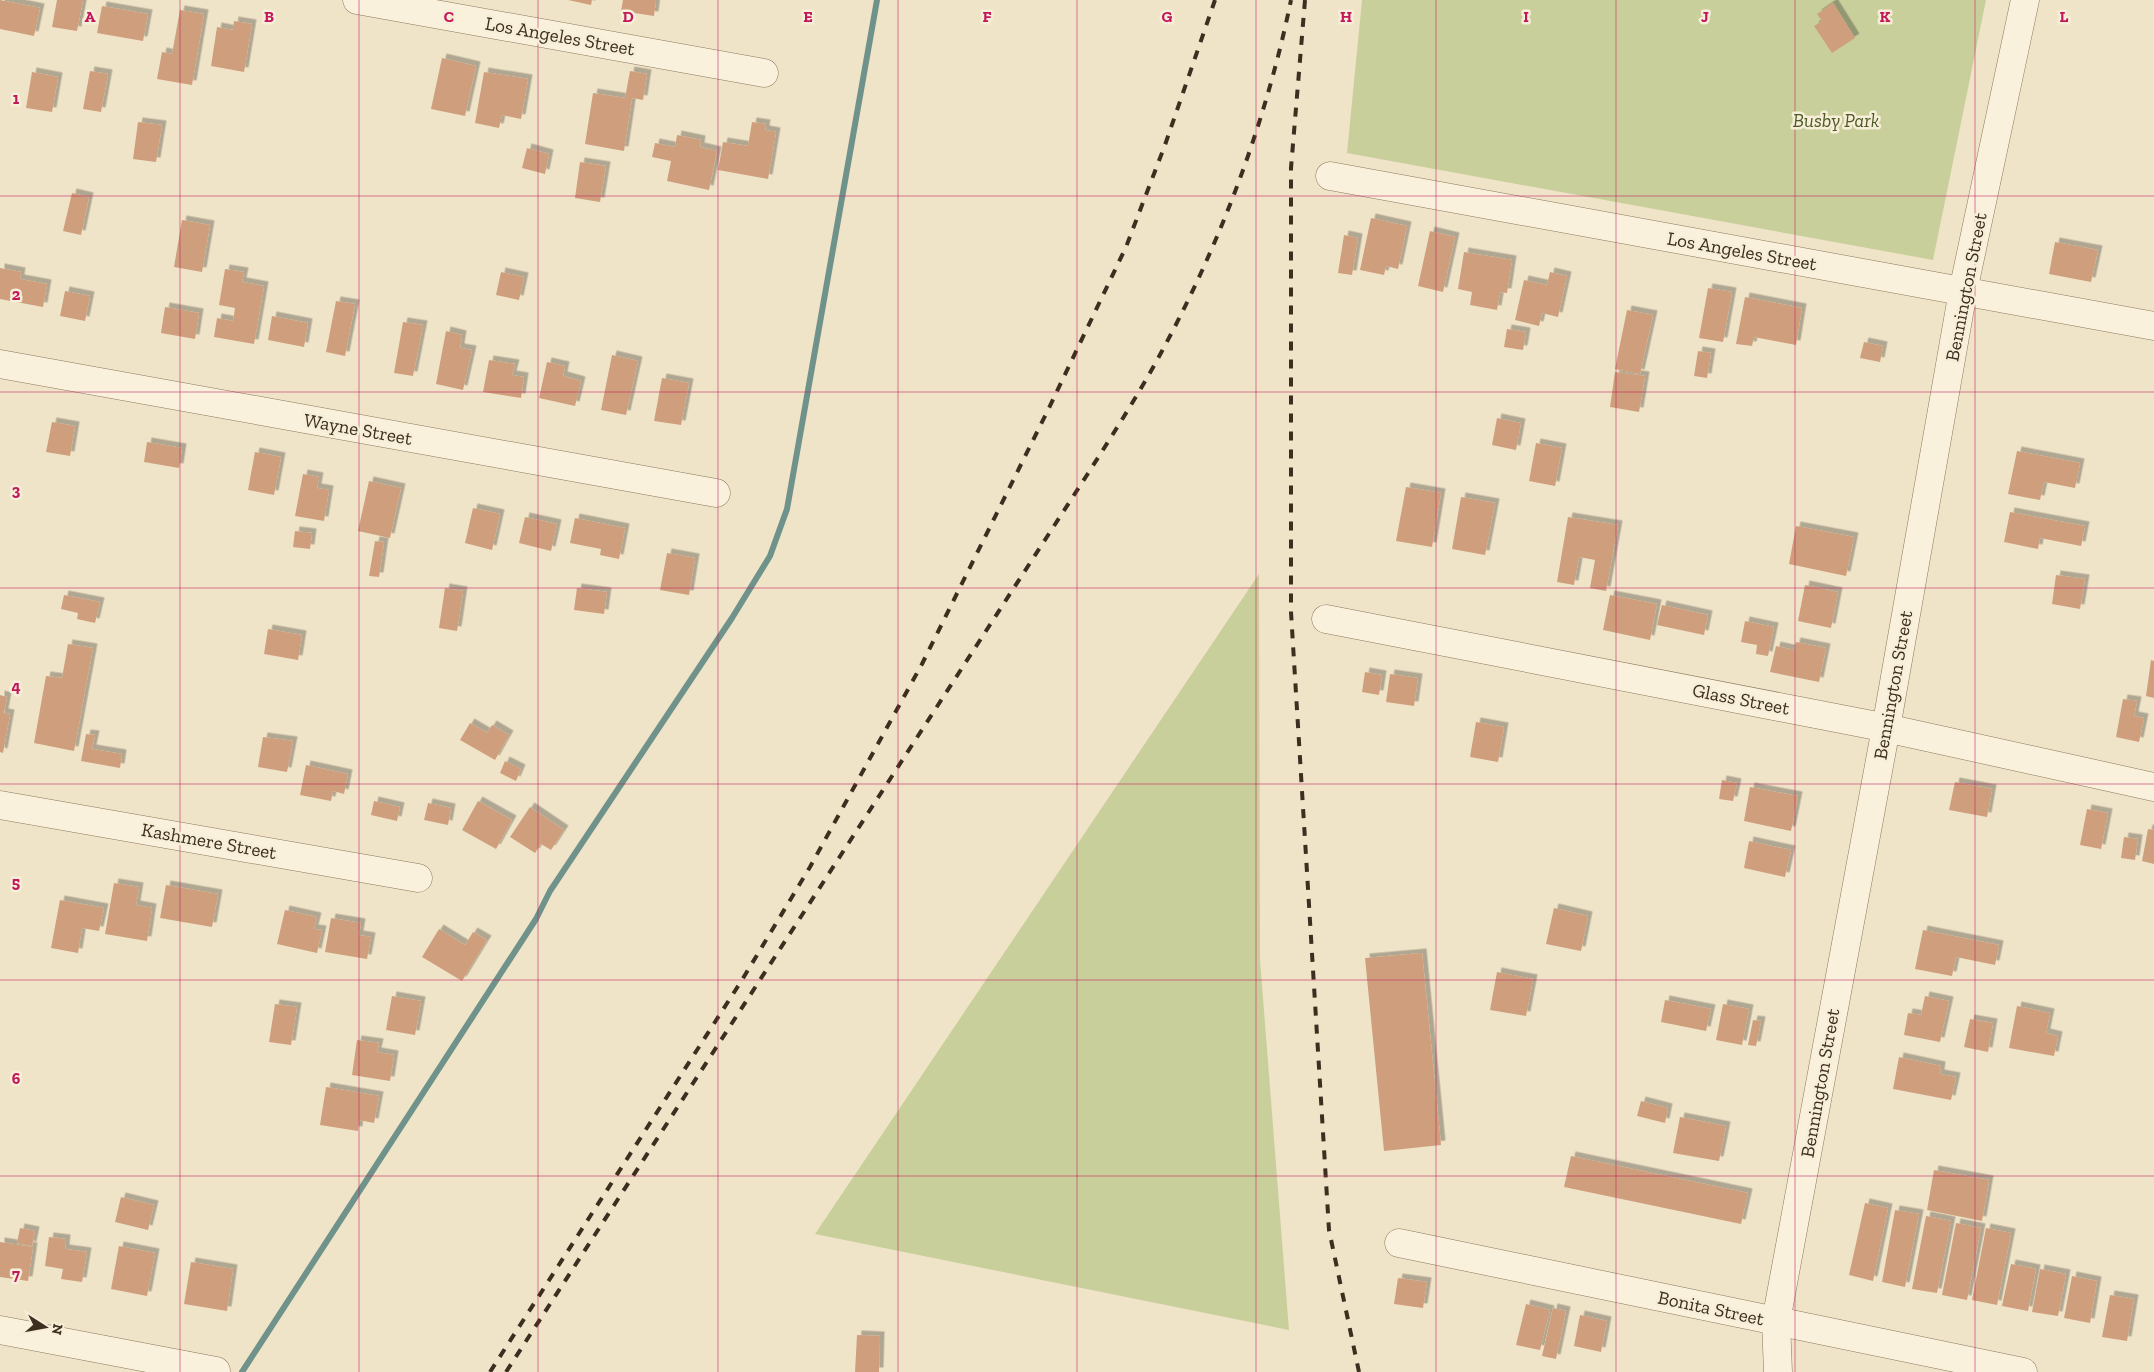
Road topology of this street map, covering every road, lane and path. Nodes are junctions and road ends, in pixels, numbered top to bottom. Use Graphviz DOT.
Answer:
graph roads {
  1 [pos="357,0"];
  2 [pos="2025,0"];
  3 [pos="764,73"];
  4 [pos="1330,176"];
  5 [pos="1963,291"];
  6 [pos="2154,326"];
  7 [pos="0,364"];
  8 [pos="716,493"];
  9 [pos="1326,619"];
  10 [pos="1886,728"];
  11 [pos="2154,787"];
  12 [pos="0,805"];
  13 [pos="418,878"];
  14 [pos="1399,1244"];
  15 [pos="1776,1321"];
  16 [pos="0,1330"];
  17 [pos="216,1371"];
  18 [pos="1778,1372"];
  19 [pos="2023,1372"];
  1 -- 3 [label="street, Los Angeles Street"];
  2 -- 5 [label="street, Bennington Street"];
  4 -- 5 [label="street, Los Angeles Street"];
  5 -- 6 [label="street, Los Angeles Street"];
  5 -- 10 [label="street, Bennington Street"];
  7 -- 8 [label="street, Wayne Street"];
  9 -- 10 [label="street, Glass Street"];
  10 -- 11 [label="street, Glass Street"];
  10 -- 15 [label="street, Bennington Street"];
  12 -- 13 [label="street, Kashmere Street"];
  14 -- 15 [label="street, Bonita Street"];
  15 -- 18 [label="street, Bennington Street"];
  15 -- 19 [label="street, Bonita Street"];
  16 -- 17 [label="street"];
}
